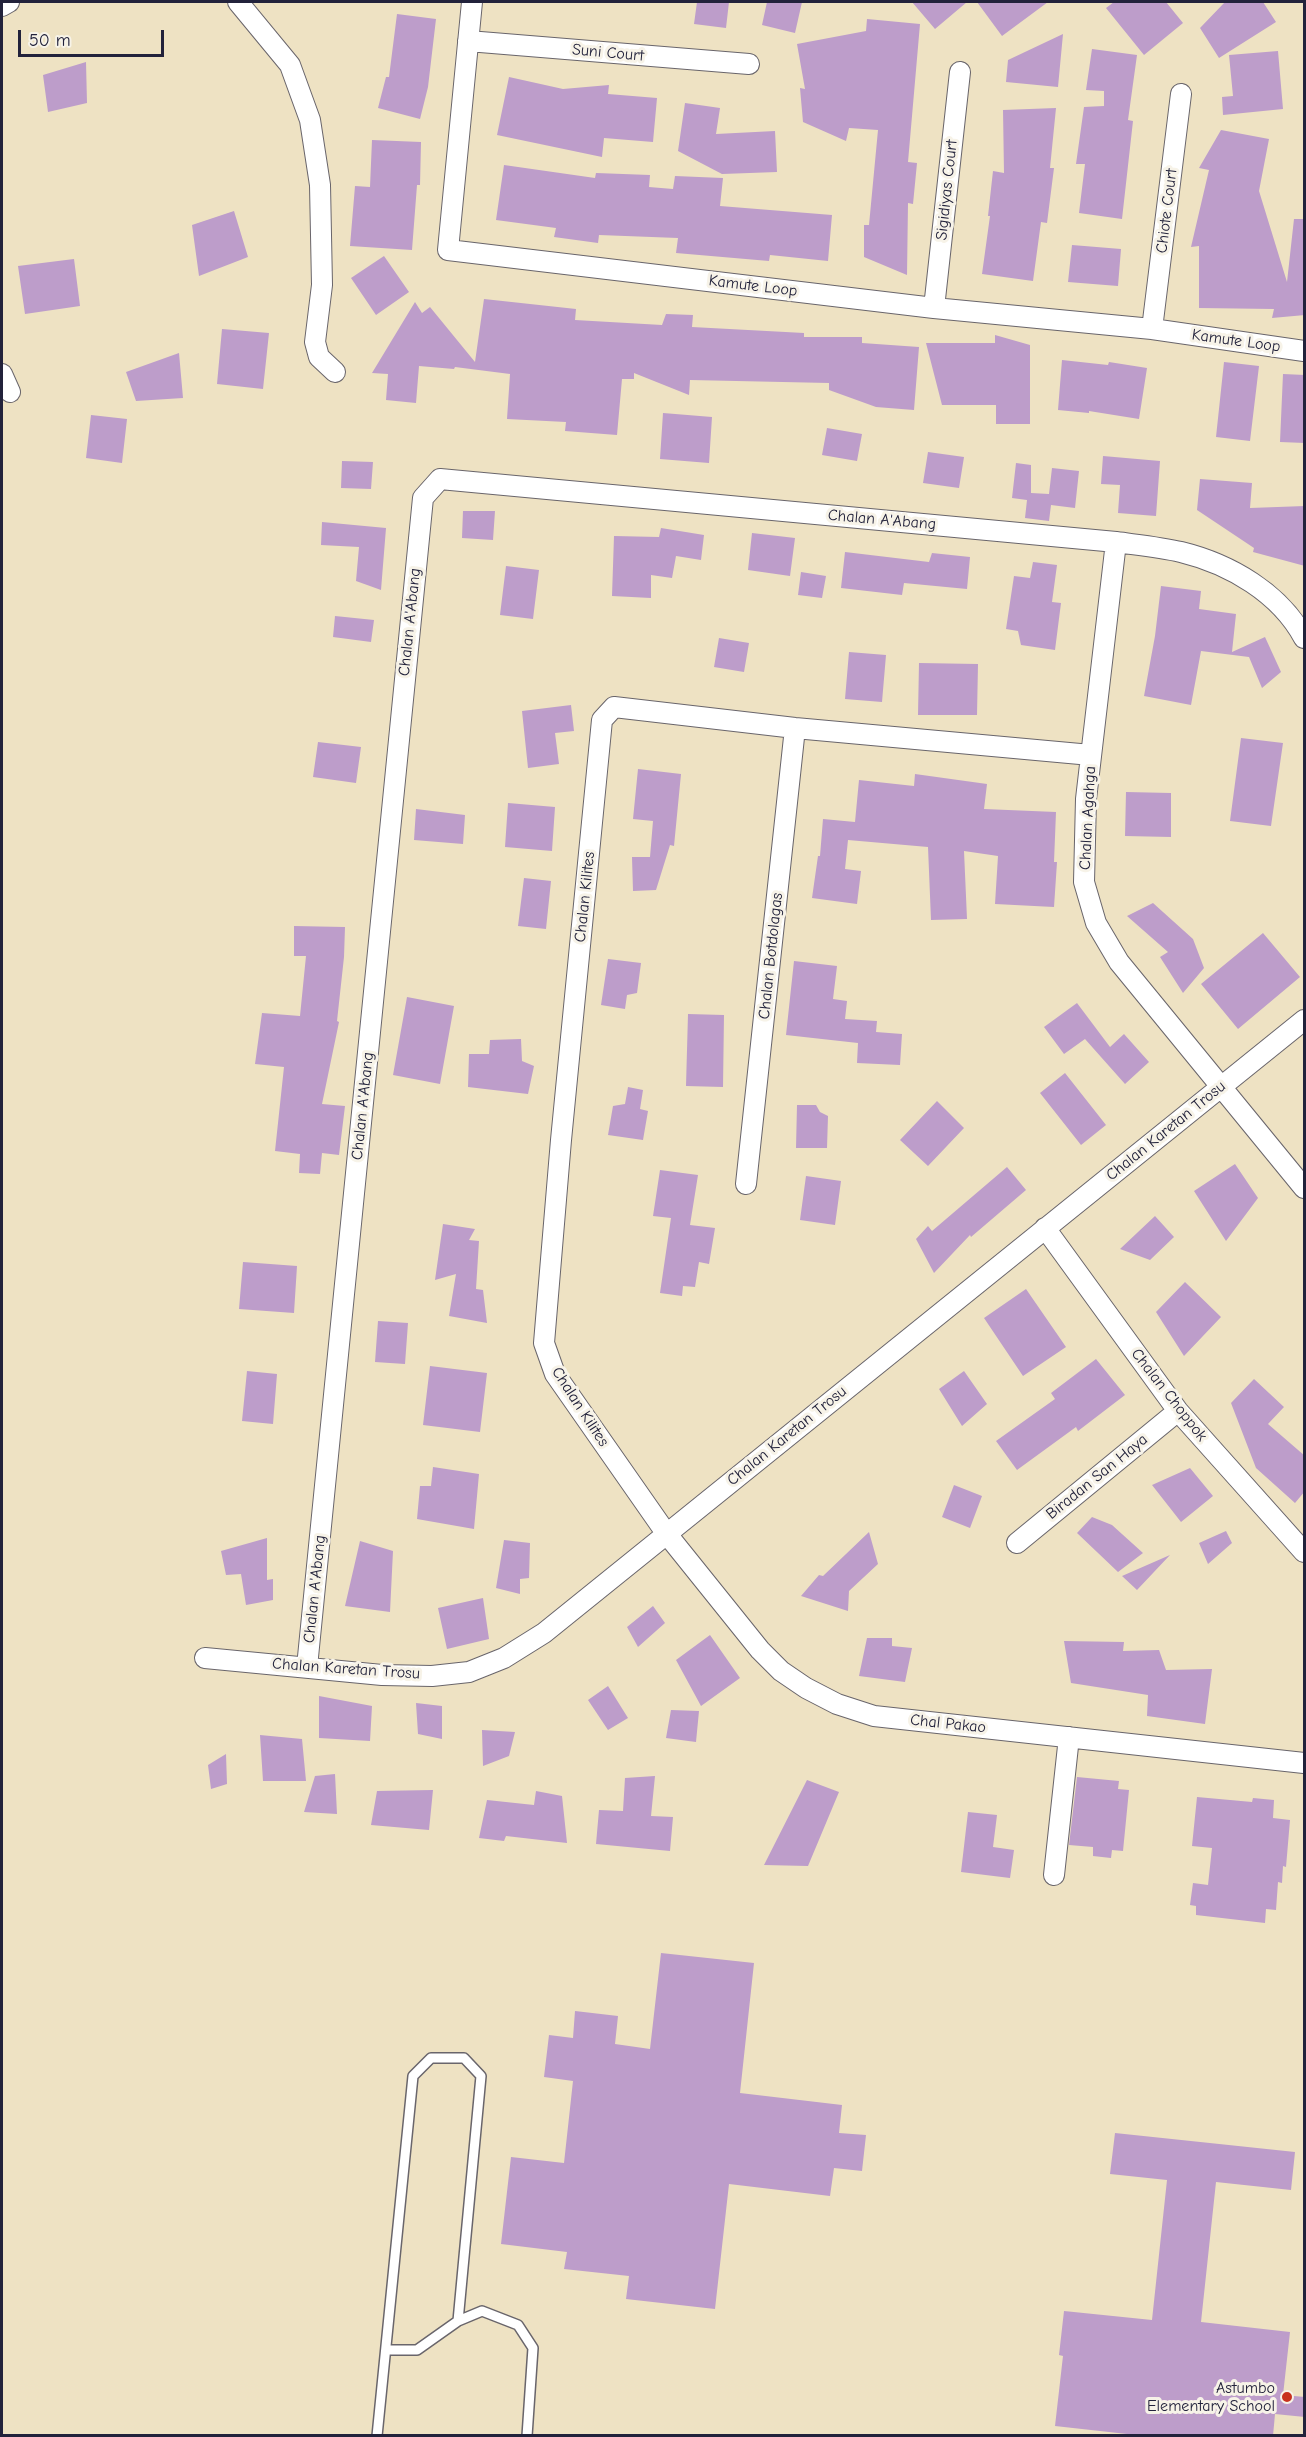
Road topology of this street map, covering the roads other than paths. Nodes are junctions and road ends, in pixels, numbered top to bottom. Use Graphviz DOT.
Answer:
graph roads {
  1 [pos="9,2"];
  2 [pos="238,2"];
  3 [pos="472,2"];
  4 [pos="2,6"];
  5 [pos="468,40"];
  6 [pos="749,64"];
  7 [pos="960,72"];
  8 [pos="1181,94"];
  9 [pos="934,308"];
  10 [pos="1152,329"];
  11 [pos="1305,351"];
  12 [pos="335,372"];
  13 [pos="2,374"];
  14 [pos="10,392"];
  15 [pos="1116,542"];
  16 [pos="1305,638"];
  17 [pos="795,728"];
  18 [pos="1091,755"];
  19 [pos="1305,1020"];
  20 [pos="1222,1085"];
  21 [pos="747,1184"];
  22 [pos="1305,1188"];
  23 [pos="1046,1228"];
  24 [pos="1178,1411"];
  25 [pos="666,1533"];
  26 [pos="1017,1543"];
  27 [pos="1305,1552"];
  28 [pos="205,1658"];
  29 [pos="307,1667"];
  30 [pos="1069,1737"];
  31 [pos="1305,1763"];
  32 [pos="1054,1875"];
  33 [pos="458,2321"];
  34 [pos="386,2350"];
  35 [pos="377,2436"];
  36 [pos="527,2436"];
  1 -- 4 [label="street"];
  2 -- 12 [label="street"];
  3 -- 5 [label="street, Kamute Loop"];
  5 -- 6 [label="street, Suni Court"];
  5 -- 9 [label="street, Kamute Loop"];
  7 -- 9 [label="street, Sigidiyas Court"];
  8 -- 10 [label="street, Chiote Court"];
  9 -- 10 [label="street, Kamute Loop"];
  10 -- 11 [label="street, Kamute Loop"];
  13 -- 14 [label="street"];
  15 -- 16 [label="street, Chalan A'Abang"];
  15 -- 18 [label="street, Chalan Agahga"];
  15 -- 29 [label="street, Chalan A'Abang"];
  17 -- 18 [label="street, Chalan Kilites"];
  17 -- 21 [label="street, Chalan Botdolagas"];
  17 -- 25 [label="street, Chalan Kilites"];
  18 -- 20 [label="street, Chalan Agahga"];
  19 -- 20 [label="street, Chalan Karetan Trosu"];
  20 -- 22 [label="street, Chalan Agahga"];
  20 -- 23 [label="street, Chalan Karetan Trosu"];
  23 -- 24 [label="street, Chalan Choppok"];
  23 -- 25 [label="street, Chalan Karetan Trosu"];
  24 -- 26 [label="street, Biradan San Haya"];
  24 -- 27 [label="street, Chalan Choppok"];
  25 -- 29 [label="street, Chalan Karetan Trosu"];
  25 -- 30 [label="street, Chal Pakao"];
  28 -- 29 [label="street, Chalan Karetan Trosu"];
  30 -- 31 [label="street, Chal Pakao"];
  30 -- 32 [label="street"];
  33 -- 34 [label="lane"];
  33 -- 34 [label="lane"];
  33 -- 36 [label="lane"];
  34 -- 35 [label="lane"];
}
